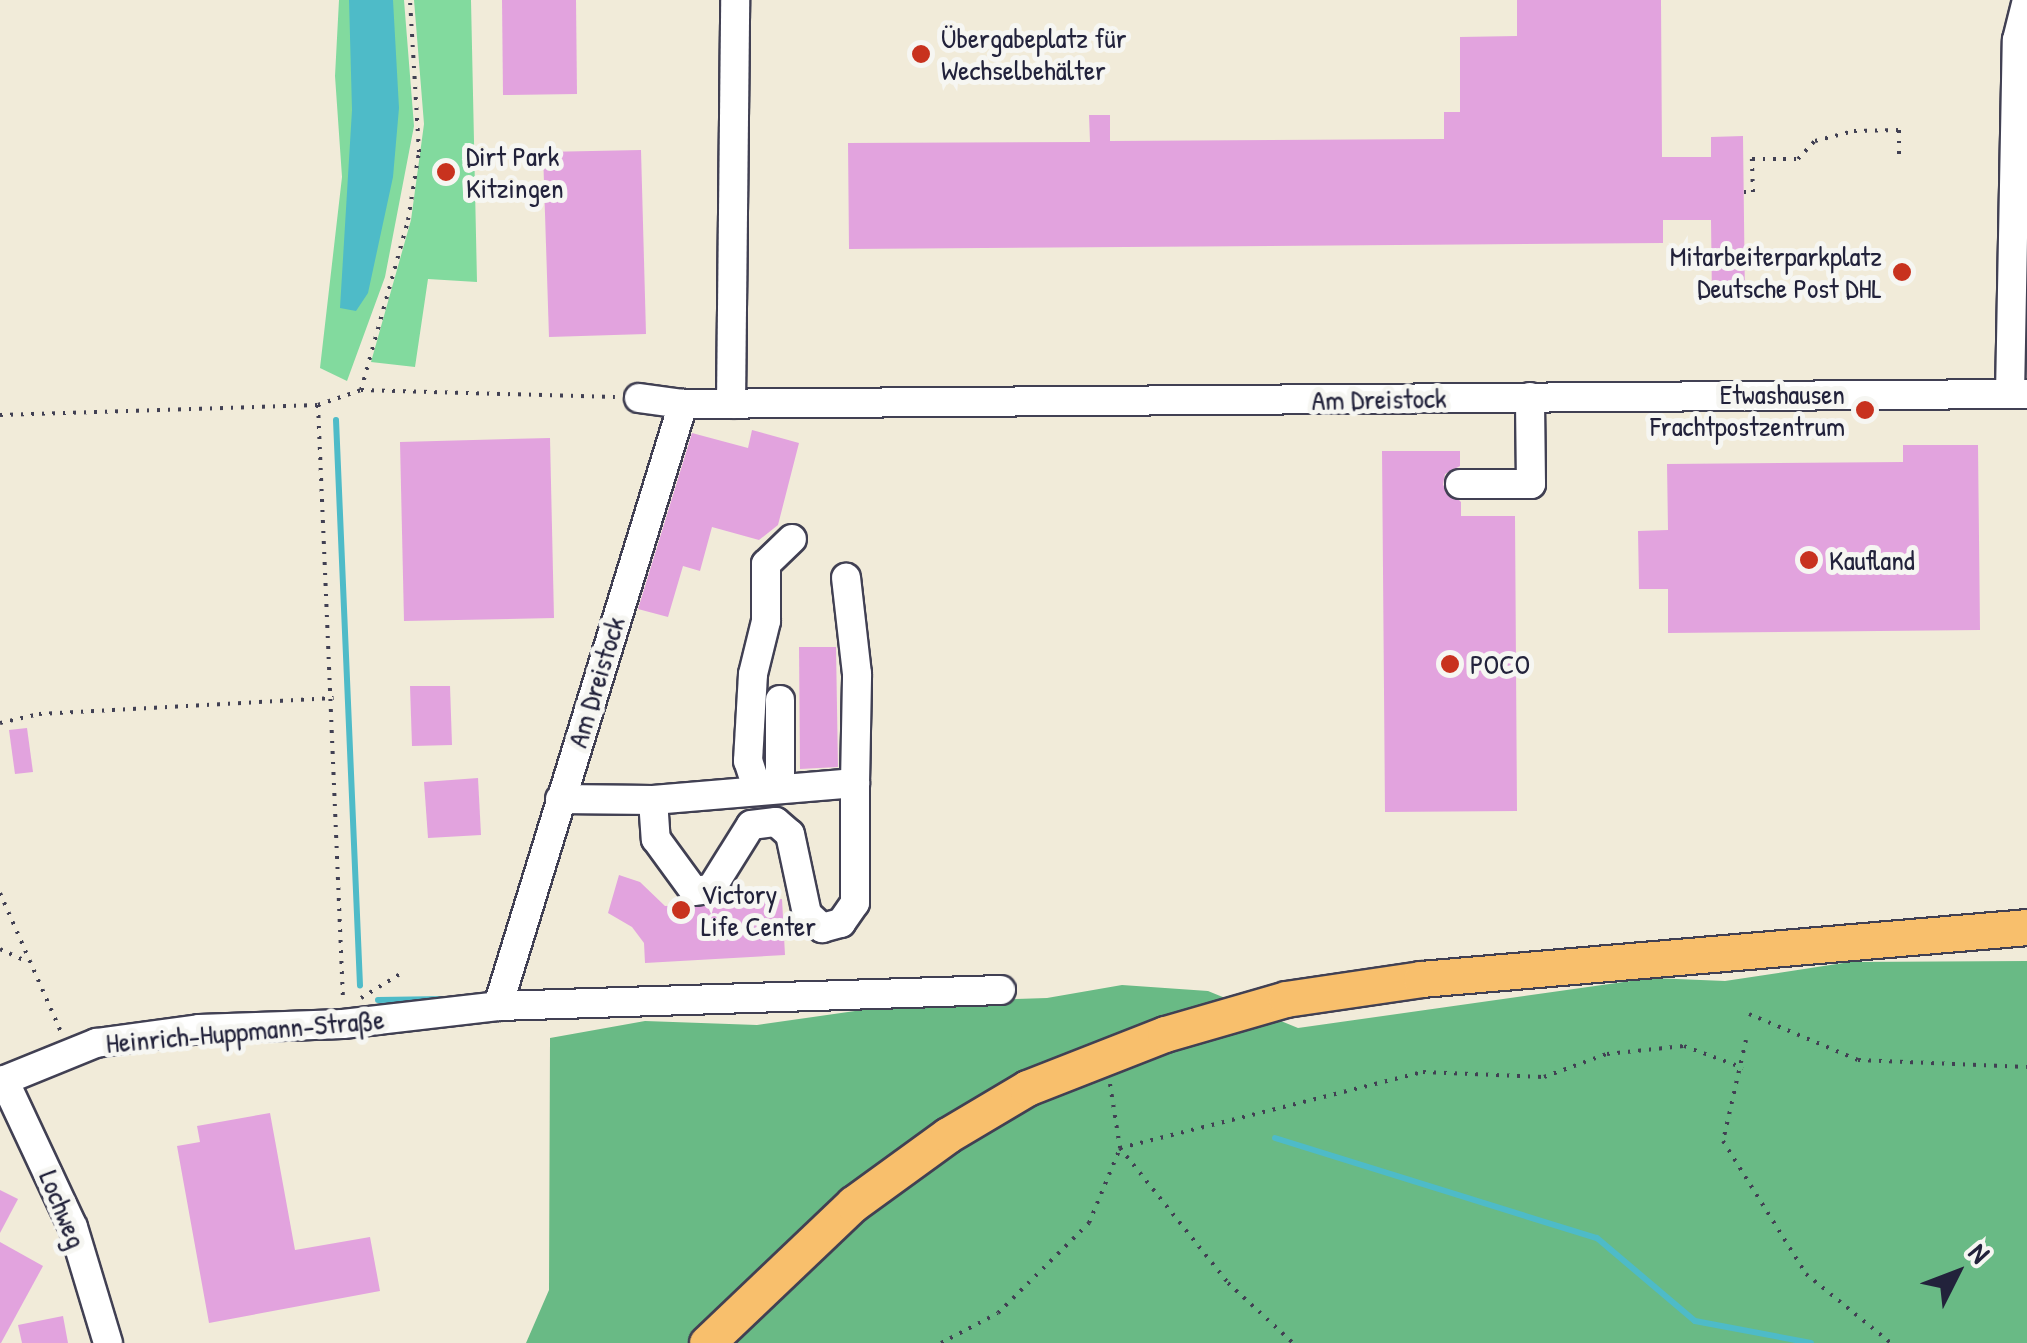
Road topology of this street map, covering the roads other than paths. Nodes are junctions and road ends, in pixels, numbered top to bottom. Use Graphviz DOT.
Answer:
graph roads {
  1 [pos="735,0"];
  2 [pos="2026,10"];
  3 [pos="2018,394"];
  4 [pos="639,398"];
  5 [pos="1530,398"];
  6 [pos="683,404"];
  7 [pos="731,404"];
  8 [pos="1460,484"];
  9 [pos="792,539"];
  10 [pos="846,578"];
  11 [pos="780,700"];
  12 [pos="854,783"];
  13 [pos="769,789"];
  14 [pos="560,800"];
  15 [pos="653,800"];
  16 [pos="2027,928"];
  17 [pos="1001,990"];
  18 [pos="498,1006"];
  19 [pos="2,1081"];
  20 [pos="108,1343"];
  21 [pos="707,1343"];
  1 -- 7 [label="street"];
  2 -- 3 [label="street"];
  3 -- 5 [label="street, Am Dreistock"];
  4 -- 6 [label="street"];
  5 -- 7 [label="street, Am Dreistock"];
  5 -- 8 [label="street"];
  6 -- 7 [label="street, Am Dreistock"];
  6 -- 14 [label="street, Am Dreistock"];
  9 -- 13 [label="street"];
  10 -- 12 [label="street"];
  11 -- 13 [label="street"];
  12 -- 13 [label="street"];
  12 -- 15 [label="street"];
  13 -- 15 [label="street"];
  14 -- 15 [label="street"];
  14 -- 18 [label="street, Am Dreistock"];
  16 -- 21 [label="main road"];
  17 -- 18 [label="street, Heinrich-Huppmann-Straße"];
  18 -- 19 [label="street, Heinrich-Huppmann-Straße"];
  19 -- 20 [label="street, Lochweg"];
}
